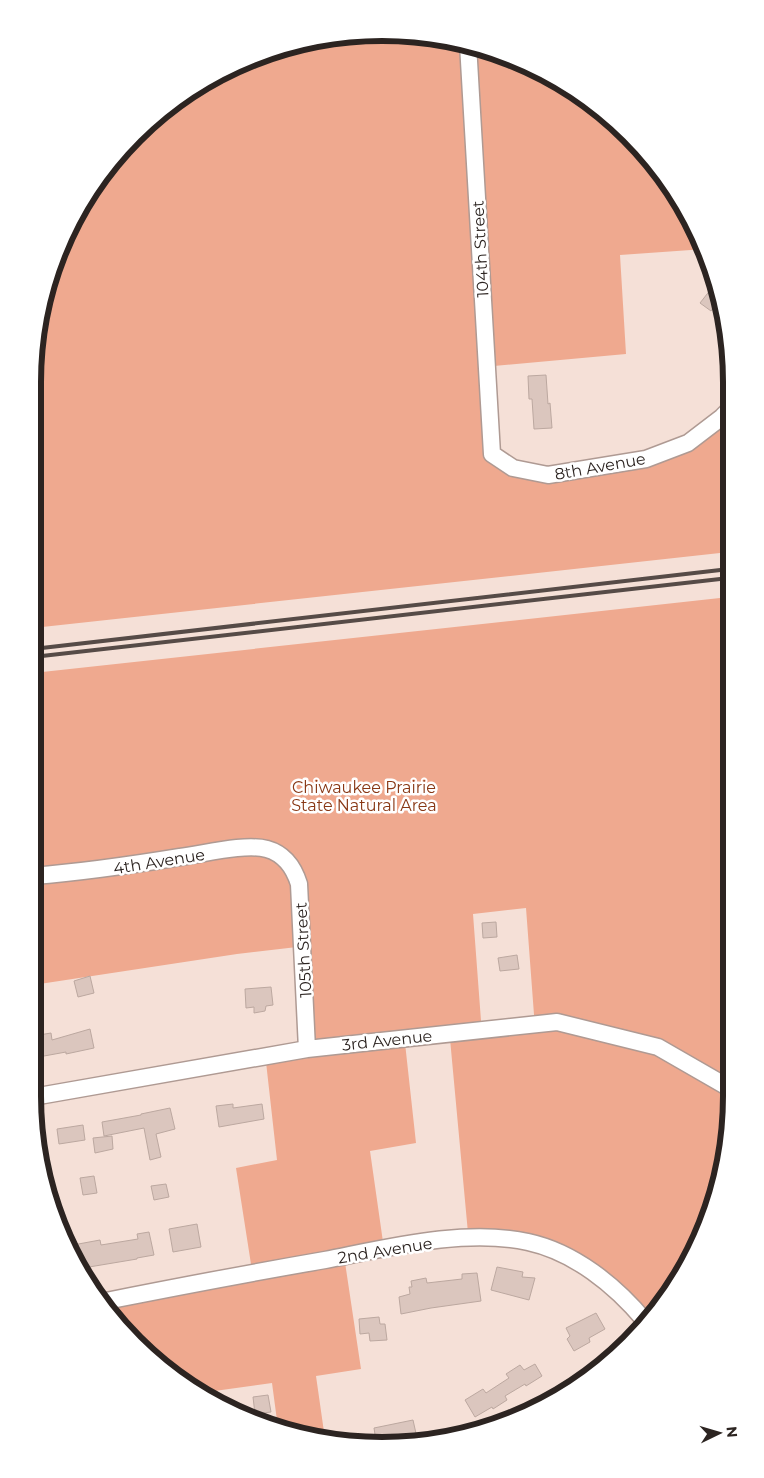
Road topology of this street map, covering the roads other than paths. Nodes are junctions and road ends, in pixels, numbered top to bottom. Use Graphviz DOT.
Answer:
graph roads {
  1 [pos="469,53"];
  2 [pos="723,416"];
  3 [pos="492,454"];
  4 [pos="283,857"];
  5 [pos="41,875"];
  6 [pos="307,1049"];
  7 [pos="723,1084"];
  8 [pos="41,1096"];
  9 [pos="110,1300"];
  10 [pos="641,1317"];
  1 -- 3 [label="street, 104th Street"];
  2 -- 3 [label="street, 8th Avenue"];
  4 -- 5 [label="street, 4th Avenue"];
  4 -- 6 [label="street, 105th Street"];
  6 -- 7 [label="street, 3rd Avenue"];
  6 -- 8 [label="street, 3rd Avenue"];
  9 -- 10 [label="street, 2nd Avenue"];
}
